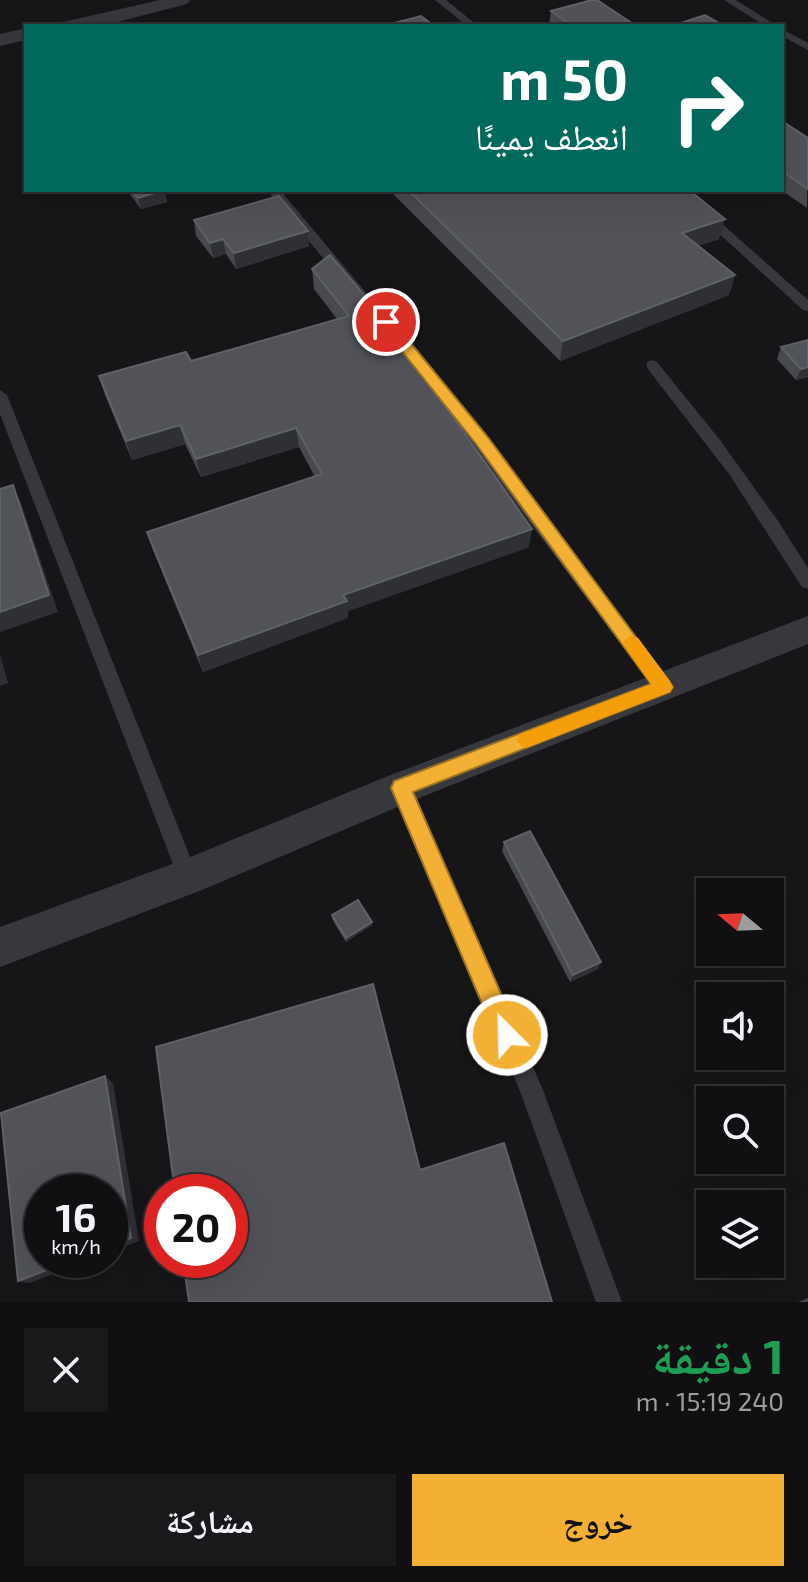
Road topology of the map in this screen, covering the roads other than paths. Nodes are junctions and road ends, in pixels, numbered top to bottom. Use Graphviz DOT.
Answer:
graph roads {
  1 [pos="181,0"];
  2 [pos="440,0"];
  3 [pos="729,0"];
  4 [pos="119,22"];
  5 [pos="94,24"];
  6 [pos="470,24"];
  7 [pos="769,24"];
  8 [pos="784,33"];
  9 [pos="24,34"];
  10 [pos="0,40"];
  11 [pos="808,47"];
  12 [pos="275,192"];
  13 [pos="679,192"];
  14 [pos="808,307"];
  15 [pos="652,365"];
  16 [pos="0,395"];
  17 [pos="808,582"];
  18 [pos="808,630"];
  19 [pos="664,687"];
  20 [pos="401,788"];
  21 [pos="188,877"];
  22 [pos="0,947"];
  23 [pos="609,1302"];
  1 -- 4 [label="street"];
  2 -- 6 [label="lane"];
  3 -- 7 [label="lane"];
  4 -- 5 [label="street"];
  8 -- 11 [label="lane"];
  9 -- 10 [label="street"];
  12 -- 19 [label="lane"];
  13 -- 14 [label="lane"];
  15 -- 17 [label="lane"];
  16 -- 21 [label="lane"];
  18 -- 19 [label="street"];
  19 -- 20 [label="street"];
  20 -- 21 [label="street"];
  20 -- 23 [label="lane"];
  21 -- 22 [label="street"];
}
